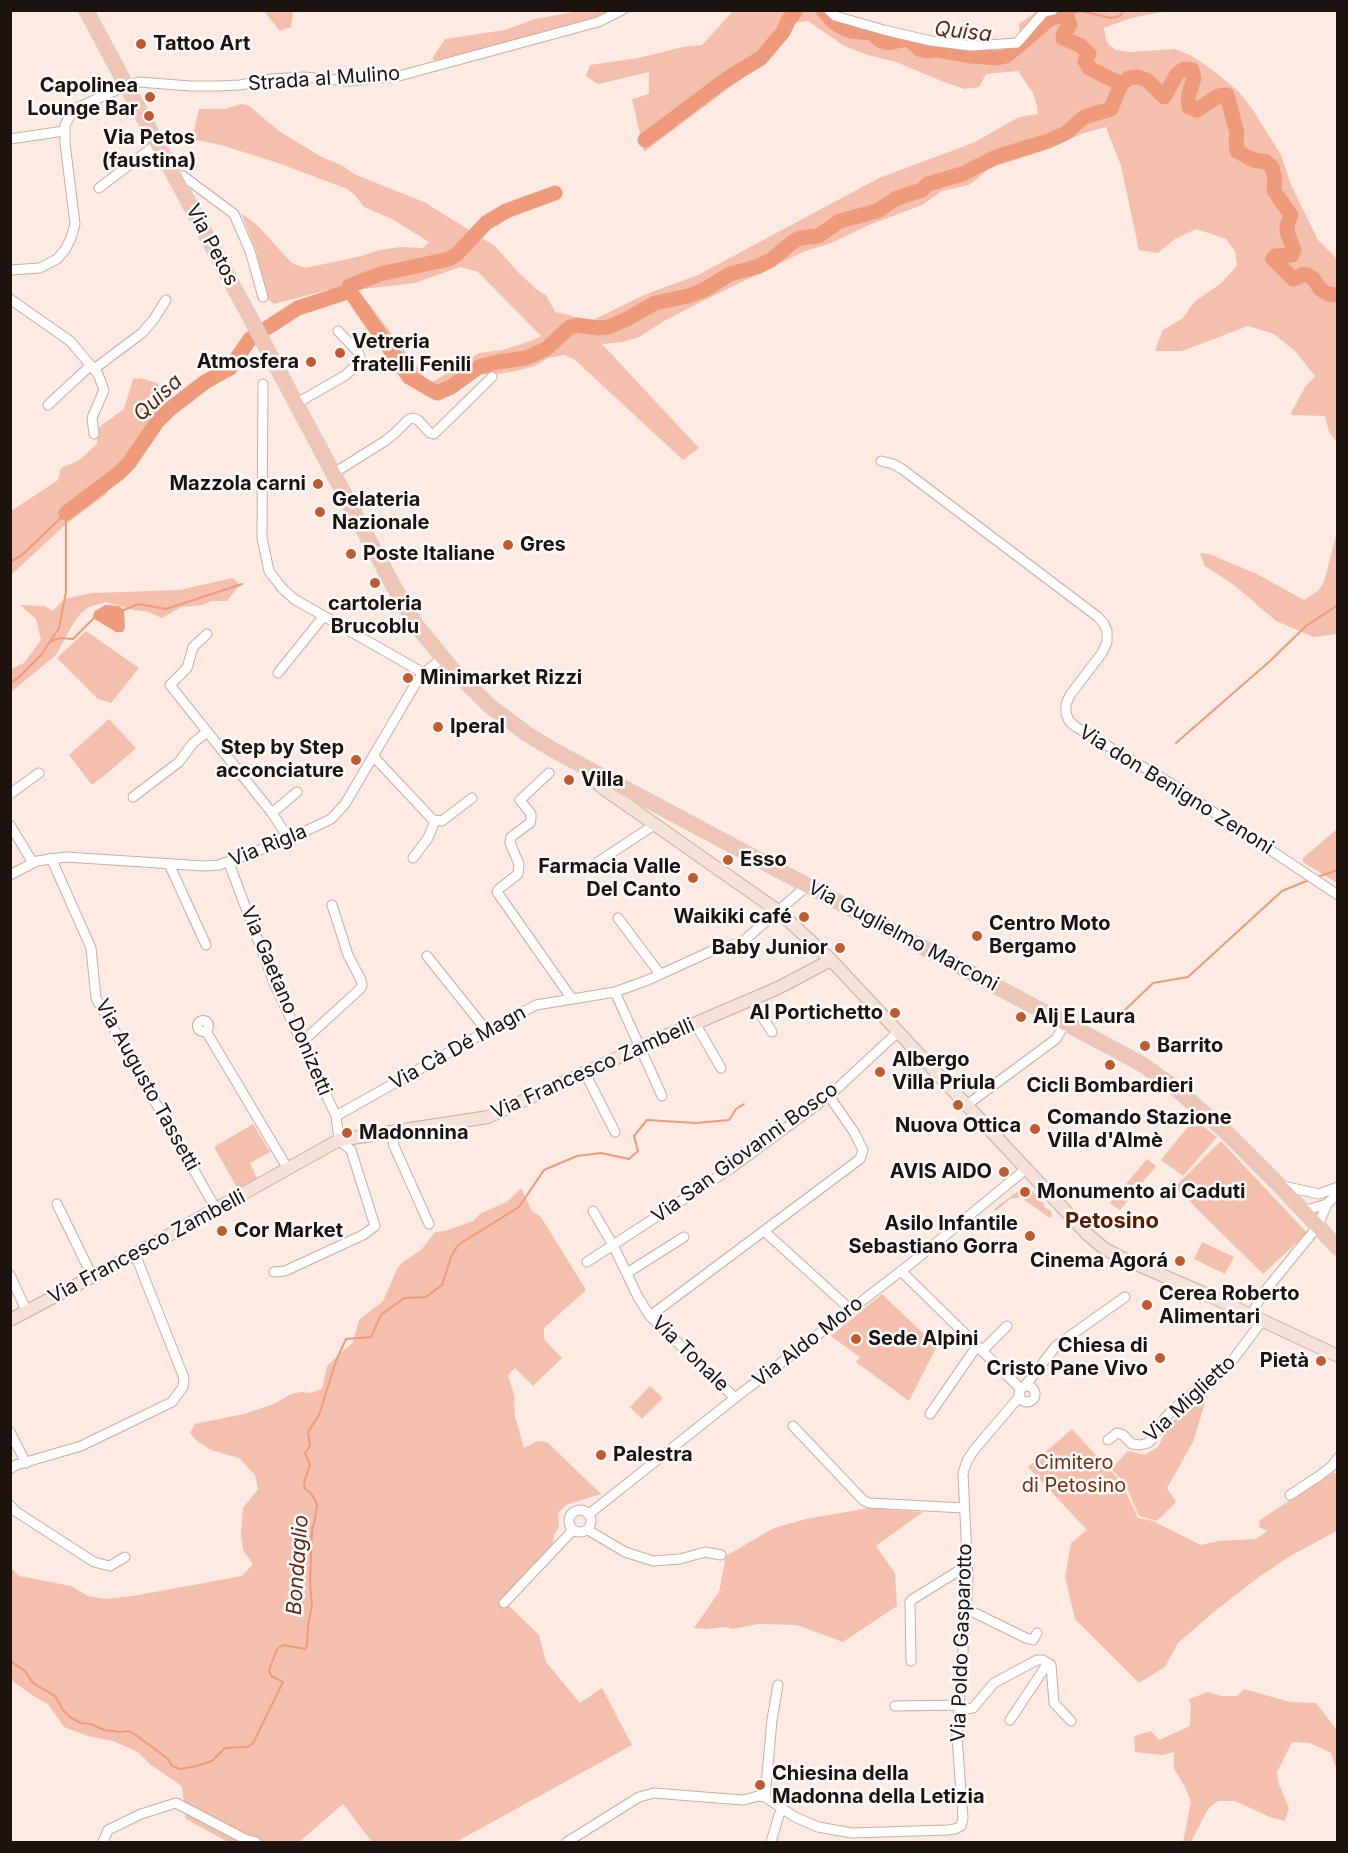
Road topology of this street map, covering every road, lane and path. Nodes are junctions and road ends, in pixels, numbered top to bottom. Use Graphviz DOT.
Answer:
graph roads {
  1 [pos="86,10"];
  2 [pos="622,10"];
  3 [pos="829,10"];
  4 [pos="1053,10"];
  5 [pos="126,87"];
  6 [pos="64,131"];
  7 [pos="10,139"];
  8 [pos="158,143"];
  9 [pos="175,176"];
  10 [pos="99,188"];
  11 [pos="10,270"];
  12 [pos="263,297"];
  13 [pos="10,299"];
  14 [pos="166,300"];
  15 [pos="338,331"];
  16 [pos="93,367"];
  17 [pos="492,377"];
  18 [pos="263,384"];
  19 [pos="297,403"];
  20 [pos="48,405"];
  21 [pos="94,434"];
  22 [pos="880,461"];
  23 [pos="334,473"];
  24 [pos="323,617"];
  25 [pos="207,634"];
  26 [pos="442,658"];
  27 [pos="278,673"];
  28 [pos="422,675"];
  29 [pos="207,732"];
  30 [pos="374,757"];
  31 [pos="584,767"];
  32 [pos="39,773"];
  33 [pos="549,773"];
  34 [pos="622,788"];
  35 [pos="297,792"];
  36 [pos="10,794"];
  37 [pos="133,797"];
  38 [pos="472,798"];
  39 [pos="628,807"];
  40 [pos="272,813"];
  41 [pos="435,820"];
  42 [pos="10,825"];
  43 [pos="654,825"];
  44 [pos="289,839"];
  45 [pos="51,858"];
  46 [pos="413,858"];
  47 [pos="229,862"];
  48 [pos="598,862"];
  49 [pos="33,863"];
  50 [pos="170,864"];
  51 [pos="10,875"];
  52 [pos="807,886"];
  53 [pos="1338,895"];
  54 [pos="332,905"];
  55 [pos="778,911"];
  56 [pos="618,918"];
  57 [pos="206,945"];
  58 [pos="427,956"];
  59 [pos="831,960"];
  60 [pos="660,974"];
  61 [pos="615,992"];
  62 [pos="572,999"];
  63 [pos="752,999"];
  64 [pos="1066,1022"];
  65 [pos="695,1023"];
  66 [pos="206,1031"];
  67 [pos="487,1031"];
  68 [pos="899,1031"];
  69 [pos="772,1032"];
  70 [pos="301,1043"];
  71 [pos="641,1047"];
  72 [pos="721,1068"];
  73 [pos="585,1073"];
  74 [pos="662,1096"];
  75 [pos="829,1096"];
  76 [pos="968,1104"];
  77 [pos="336,1116"];
  78 [pos="391,1132"];
  79 [pos="615,1132"];
  80 [pos="339,1140"];
  81 [pos="288,1169"];
  82 [pos="1026,1169"];
  83 [pos="1279,1185"];
  84 [pos="1338,1187"];
  85 [pos="1338,1193"];
  86 [pos="1319,1194"];
  87 [pos="57,1204"];
  88 [pos="1327,1204"];
  89 [pos="216,1209"];
  90 [pos="592,1211"];
  91 [pos="1304,1211"];
  92 [pos="429,1224"];
  93 [pos="1318,1227"];
  94 [pos="764,1231"];
  95 [pos="684,1237"];
  96 [pos="613,1245"];
  97 [pos="1338,1248"];
  98 [pos="135,1254"];
  99 [pos="587,1262"];
  100 [pos="901,1271"];
  101 [pos="274,1272"];
  102 [pos="627,1273"];
  103 [pos="10,1275"];
  104 [pos="92,1276"];
  105 [pos="1125,1297"];
  106 [pos="850,1309"];
  107 [pos="27,1312"];
  108 [pos="650,1316"];
  109 [pos="1257,1318"];
  110 [pos="10,1320"];
  111 [pos="1007,1326"];
  112 [pos="980,1348"];
  113 [pos="1338,1356"];
  114 [pos="1023,1393"];
  115 [pos="735,1398"];
  116 [pos="930,1414"];
  117 [pos="793,1426"];
  118 [pos="10,1432"];
  119 [pos="1107,1440"];
  120 [pos="1338,1458"];
  121 [pos="26,1463"];
  122 [pos="10,1469"];
  123 [pos="1290,1495"];
  124 [pos="10,1505"];
  125 [pos="964,1508"];
  126 [pos="588,1514"];
  127 [pos="573,1530"];
  128 [pos="588,1530"];
  129 [pos="721,1555"];
  130 [pos="125,1557"];
  131 [pos="968,1565"];
  132 [pos="504,1603"];
  133 [pos="966,1611"];
  134 [pos="1037,1633"];
  135 [pos="911,1661"];
  136 [pos="1048,1663"];
  137 [pos="778,1685"];
  138 [pos="895,1706"];
  139 [pos="959,1707"];
  140 [pos="1010,1720"];
  141 [pos="1071,1720"];
  142 [pos="765,1797"];
  143 [pos="783,1809"];
  144 [pos="103,1842"];
  145 [pos="256,1842"];
  146 [pos="567,1842"];
  147 [pos="771,1842"];
  1 -- 5 [label="main road, Via Petos"];
  2 -- 5 [label="street, Strada al Mulino"];
  3 -- 4 [label="street"];
  5 -- 6 [label="street, Strada al Mulino"];
  5 -- 8 [label="main road, Via Petos"];
  6 -- 7 [label="street"];
  6 -- 11 [label="street"];
  8 -- 9 [label="main road, Via Petos"];
  8 -- 10 [label="street"];
  9 -- 12 [label="street"];
  9 -- 19 [label="main road, Via Petos"];
  13 -- 16 [label="street"];
  14 -- 16 [label="street"];
  15 -- 19 [label="street"];
  16 -- 20 [label="street"];
  16 -- 21 [label="street"];
  17 -- 23 [label="street"];
  18 -- 24 [label="street"];
  19 -- 23 [label="main road, Via Petos"];
  22 -- 53 [label="street, Via don Benigno Zenoni"];
  23 -- 26 [label="main road, Via Petos"];
  24 -- 27 [label="street"];
  24 -- 28 [label="street"];
  25 -- 29 [label="street"];
  26 -- 28 [label="street, Via Rigla"];
  26 -- 31 [label="main road, Via Guglielmo Marconi"];
  28 -- 30 [label="street, Via Rigla"];
  29 -- 37 [label="street"];
  29 -- 40 [label="street"];
  30 -- 41 [label="street"];
  30 -- 44 [label="street, Via Rigla"];
  31 -- 34 [label="main road, Via Guglielmo Marconi"];
  31 -- 39 [label="street"];
  32 -- 36 [label="street"];
  33 -- 62 [label="street"];
  34 -- 39 [label="street"];
  34 -- 52 [label="main road, Via Guglielmo Marconi"];
  35 -- 40 [label="street"];
  38 -- 41 [label="street"];
  39 -- 43 [label="street"];
  40 -- 44 [label="street"];
  41 -- 46 [label="street"];
  42 -- 49 [label="street"];
  43 -- 48 [label="street"];
  43 -- 55 [label="street"];
  44 -- 47 [label="street, Via Rigla"];
  45 -- 49 [label="street, Via Rigla"];
  45 -- 50 [label="street, Via Rigla"];
  45 -- 89 [label="street, Via Augusto Tassetti"];
  47 -- 50 [label="street, Via Rigla"];
  47 -- 70 [label="street, Via Gaetano Donizetti"];
  49 -- 51 [label="street, Via Rigla"];
  50 -- 57 [label="street"];
  52 -- 55 [label="street, Via Cà Dé Magn"];
  52 -- 64 [label="main road, Via Guglielmo Marconi"];
  54 -- 70 [label="street"];
  55 -- 59 [label="street"];
  55 -- 60 [label="street, Via Cà Dé Magn"];
  56 -- 60 [label="street"];
  58 -- 67 [label="street"];
  59 -- 63 [label="street, Via Francesco Zambelli"];
  59 -- 68 [label="street"];
  60 -- 61 [label="street, Via Cà Dé Magn"];
  61 -- 62 [label="street, Via Cà Dé Magn"];
  61 -- 71 [label="street"];
  62 -- 67 [label="street, Via Cà Dé Magn"];
  63 -- 65 [label="street, Via Francesco Zambelli"];
  63 -- 69 [label="street"];
  64 -- 76 [label="street"];
  64 -- 83 [label="main road, Via Guglielmo Marconi"];
  65 -- 71 [label="street, Via Francesco Zambelli"];
  65 -- 72 [label="street"];
  66 -- 81 [label="street"];
  67 -- 77 [label="street, Via Cà Dé Magn"];
  68 -- 75 [label="street, Via San Giovanni Bosco"];
  68 -- 76 [label="street"];
  70 -- 77 [label="street, Via Gaetano Donizetti"];
  71 -- 73 [label="street, Via Francesco Zambelli"];
  71 -- 74 [label="street"];
  73 -- 78 [label="street, Via Francesco Zambelli"];
  73 -- 79 [label="street"];
  75 -- 94 [label="street"];
  75 -- 96 [label="street, Via San Giovanni Bosco"];
  76 -- 82 [label="street"];
  77 -- 80 [label="street, Via Gaetano Donizetti"];
  78 -- 80 [label="street, Via Francesco Zambelli"];
  78 -- 92 [label="street"];
  80 -- 81 [label="street, Via Francesco Zambelli"];
  80 -- 101 [label="street"];
  81 -- 89 [label="street, Via Francesco Zambelli"];
  82 -- 100 [label="street, Via Aldo Moro"];
  82 -- 109 [label="street"];
  83 -- 86 [label="street"];
  83 -- 91 [label="main road, Via Guglielmo Marconi"];
  84 -- 86 [label="street"];
  85 -- 88 [label="street"];
  86 -- 91 [label="street"];
  87 -- 104 [label="street"];
  88 -- 91 [label="street"];
  88 -- 93 [label="street"];
  89 -- 98 [label="street, Via Francesco Zambelli"];
  90 -- 96 [label="street"];
  91 -- 93 [label="main road, Via Guglielmo Marconi"];
  93 -- 97 [label="main road, Via Guglielmo Marconi"];
  93 -- 109 [label="street"];
  94 -- 106 [label="street"];
  94 -- 108 [label="street"];
  95 -- 102 [label="street"];
  96 -- 99 [label="street, Via San Giovanni Bosco"];
  96 -- 102 [label="street, Via Tonale"];
  98 -- 104 [label="street, Via Francesco Zambelli"];
  98 -- 121 [label="street"];
  100 -- 106 [label="street, Via Aldo Moro"];
  100 -- 112 [label="street"];
  102 -- 108 [label="street, Via Tonale"];
  103 -- 107 [label="street, Via Francesco Zambelli"];
  104 -- 107 [label="street, Via Francesco Zambelli"];
  105 -- 114 [label="street, Via Poldo Gasparotto"];
  106 -- 115 [label="street, Via Aldo Moro"];
  107 -- 110 [label="street, Via Francesco Zambelli"];
  108 -- 115 [label="street, Via Tonale"];
  109 -- 113 [label="street"];
  109 -- 119 [label="street, Via Miglietto"];
  111 -- 112 [label="street"];
  112 -- 114 [label="street"];
  112 -- 116 [label="street"];
  114 -- 125 [label="street, Via Poldo Gasparotto"];
  115 -- 126 [label="street, Via Aldo Moro"];
  117 -- 125 [label="street"];
  118 -- 121 [label="street"];
  120 -- 123 [label="street"];
  121 -- 122 [label="street"];
  124 -- 130 [label="street"];
  125 -- 131 [label="street, Via Poldo Gasparotto"];
  126 -- 127 [label="street, Via Aldo Moro"];
  126 -- 128 [label="street"];
  127 -- 128 [label="street"];
  127 -- 132 [label="street, Via Aldo Moro"];
  128 -- 129 [label="street"];
  131 -- 133 [label="street, Via Poldo Gasparotto"];
  131 -- 135 [label="street"];
  133 -- 134 [label="street"];
  133 -- 139 [label="street, Via Poldo Gasparotto"];
  136 -- 139 [label="street"];
  136 -- 140 [label="street"];
  136 -- 141 [label="street"];
  137 -- 142 [label="street"];
  138 -- 139 [label="street"];
  139 -- 143 [label="street, Via Poldo Gasparotto"];
  142 -- 143 [label="street, Via Poldo Gasparotto"];
  142 -- 146 [label="street"];
  143 -- 147 [label="street"];
  144 -- 145 [label="street"];
}
